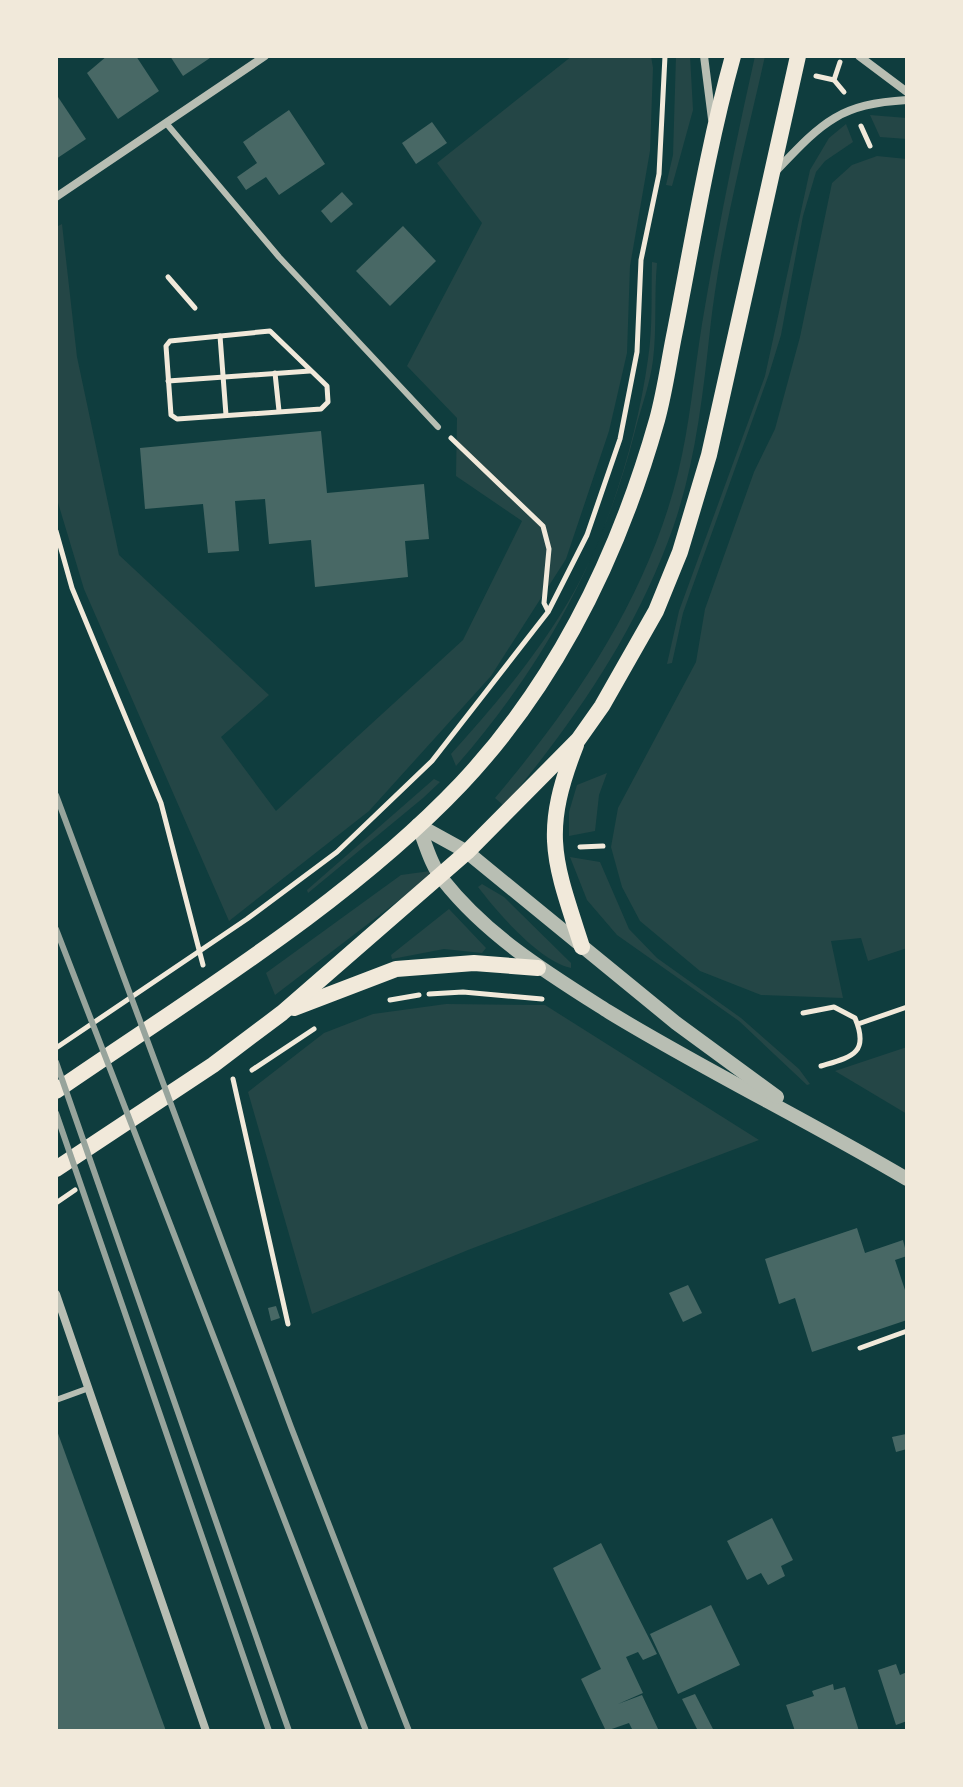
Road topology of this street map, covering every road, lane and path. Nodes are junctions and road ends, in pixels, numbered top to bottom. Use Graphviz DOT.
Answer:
graph roads {
  1 [pos="265,56"];
  2 [pos="665,56"];
  3 [pos="704,56"];
  4 [pos="733,56"];
  5 [pos="798,56"];
  6 [pos="844,56"];
  7 [pos="859,56"];
  8 [pos="834,80"];
  9 [pos="907,92"];
  10 [pos="907,100"];
  11 [pos="166,123"];
  12 [pos="714,135"];
  13 [pos="768,181"];
  14 [pos="56,197"];
  15 [pos="168,277"];
  16 [pos="195,308"];
  17 [pos="220,336"];
  18 [pos="310,371"];
  19 [pos="275,373"];
  20 [pos="223,377"];
  21 [pos="168,381"];
  22 [pos="279,411"];
  23 [pos="226,415"];
  24 [pos="438,427"];
  25 [pos="56,531"];
  26 [pos="548,612"];
  27 [pos="578,740"];
  28 [pos="418,825"];
  29 [pos="467,852"];
  30 [pos="440,878"];
  31 [pos="582,947"];
  32 [pos="203,967"];
  33 [pos="538,968"];
  34 [pos="542,999"];
  35 [pos="381,1002"];
  36 [pos="907,1007"];
  37 [pos="282,1013"];
  38 [pos="803,1013"];
  39 [pos="858,1024"];
  40 [pos="320,1025"];
  41 [pos="293,1042"];
  42 [pos="56,1048"];
  43 [pos="821,1066"];
  44 [pos="231,1071"];
  45 [pos="56,1091"];
  46 [pos="804,1119"];
  47 [pos="56,1169"];
  48 [pos="907,1179"];
  49 [pos="56,1294"];
  50 [pos="288,1324"];
  51 [pos="907,1331"];
  52 [pos="860,1348"];
  53 [pos="89,1388"];
  54 [pos="56,1400"];
  55 [pos="206,1731"];
  1 -- 11 [label="street"];
  2 -- 26 [label="path"];
  3 -- 12 [label="street"];
  4 -- 12 [label="main road"];
  5 -- 13 [label="main road"];
  6 -- 8 [label="path"];
  7 -- 9 [label="street"];
  10 -- 13 [label="street"];
  11 -- 14 [label="street"];
  11 -- 24 [label="lane"];
  12 -- 28 [label="main road"];
  13 -- 27 [label="main road"];
  15 -- 16 [label="path"];
  17 -- 18 [label="path"];
  17 -- 20 [label="path"];
  17 -- 21 [label="path"];
  18 -- 19 [label="path"];
  18 -- 22 [label="path"];
  19 -- 20 [label="path"];
  19 -- 22 [label="path"];
  20 -- 21 [label="path"];
  20 -- 23 [label="path"];
  21 -- 23 [label="path"];
  22 -- 23 [label="path"];
  24 -- 26 [label="path"];
  25 -- 32 [label="path"];
  26 -- 42 [label="path"];
  27 -- 29 [label="main road"];
  27 -- 31 [label="main road"];
  28 -- 29 [label="street"];
  28 -- 30 [label="street"];
  28 -- 45 [label="main road"];
  29 -- 30 [label="main road"];
  29 -- 31 [label="street"];
  30 -- 33 [label="street"];
  30 -- 37 [label="main road"];
  31 -- 46 [label="street"];
  33 -- 37 [label="main road"];
  33 -- 46 [label="street"];
  34 -- 35 [label="path"];
  36 -- 39 [label="path"];
  37 -- 47 [label="main road"];
  38 -- 39 [label="path"];
  39 -- 43 [label="path"];
  40 -- 41 [label="path"];
  44 -- 50 [label="path"];
  46 -- 48 [label="street"];
  49 -- 53 [label="street"];
  51 -- 52 [label="path"];
  53 -- 54 [label="lane"];
  53 -- 55 [label="street"];
}
